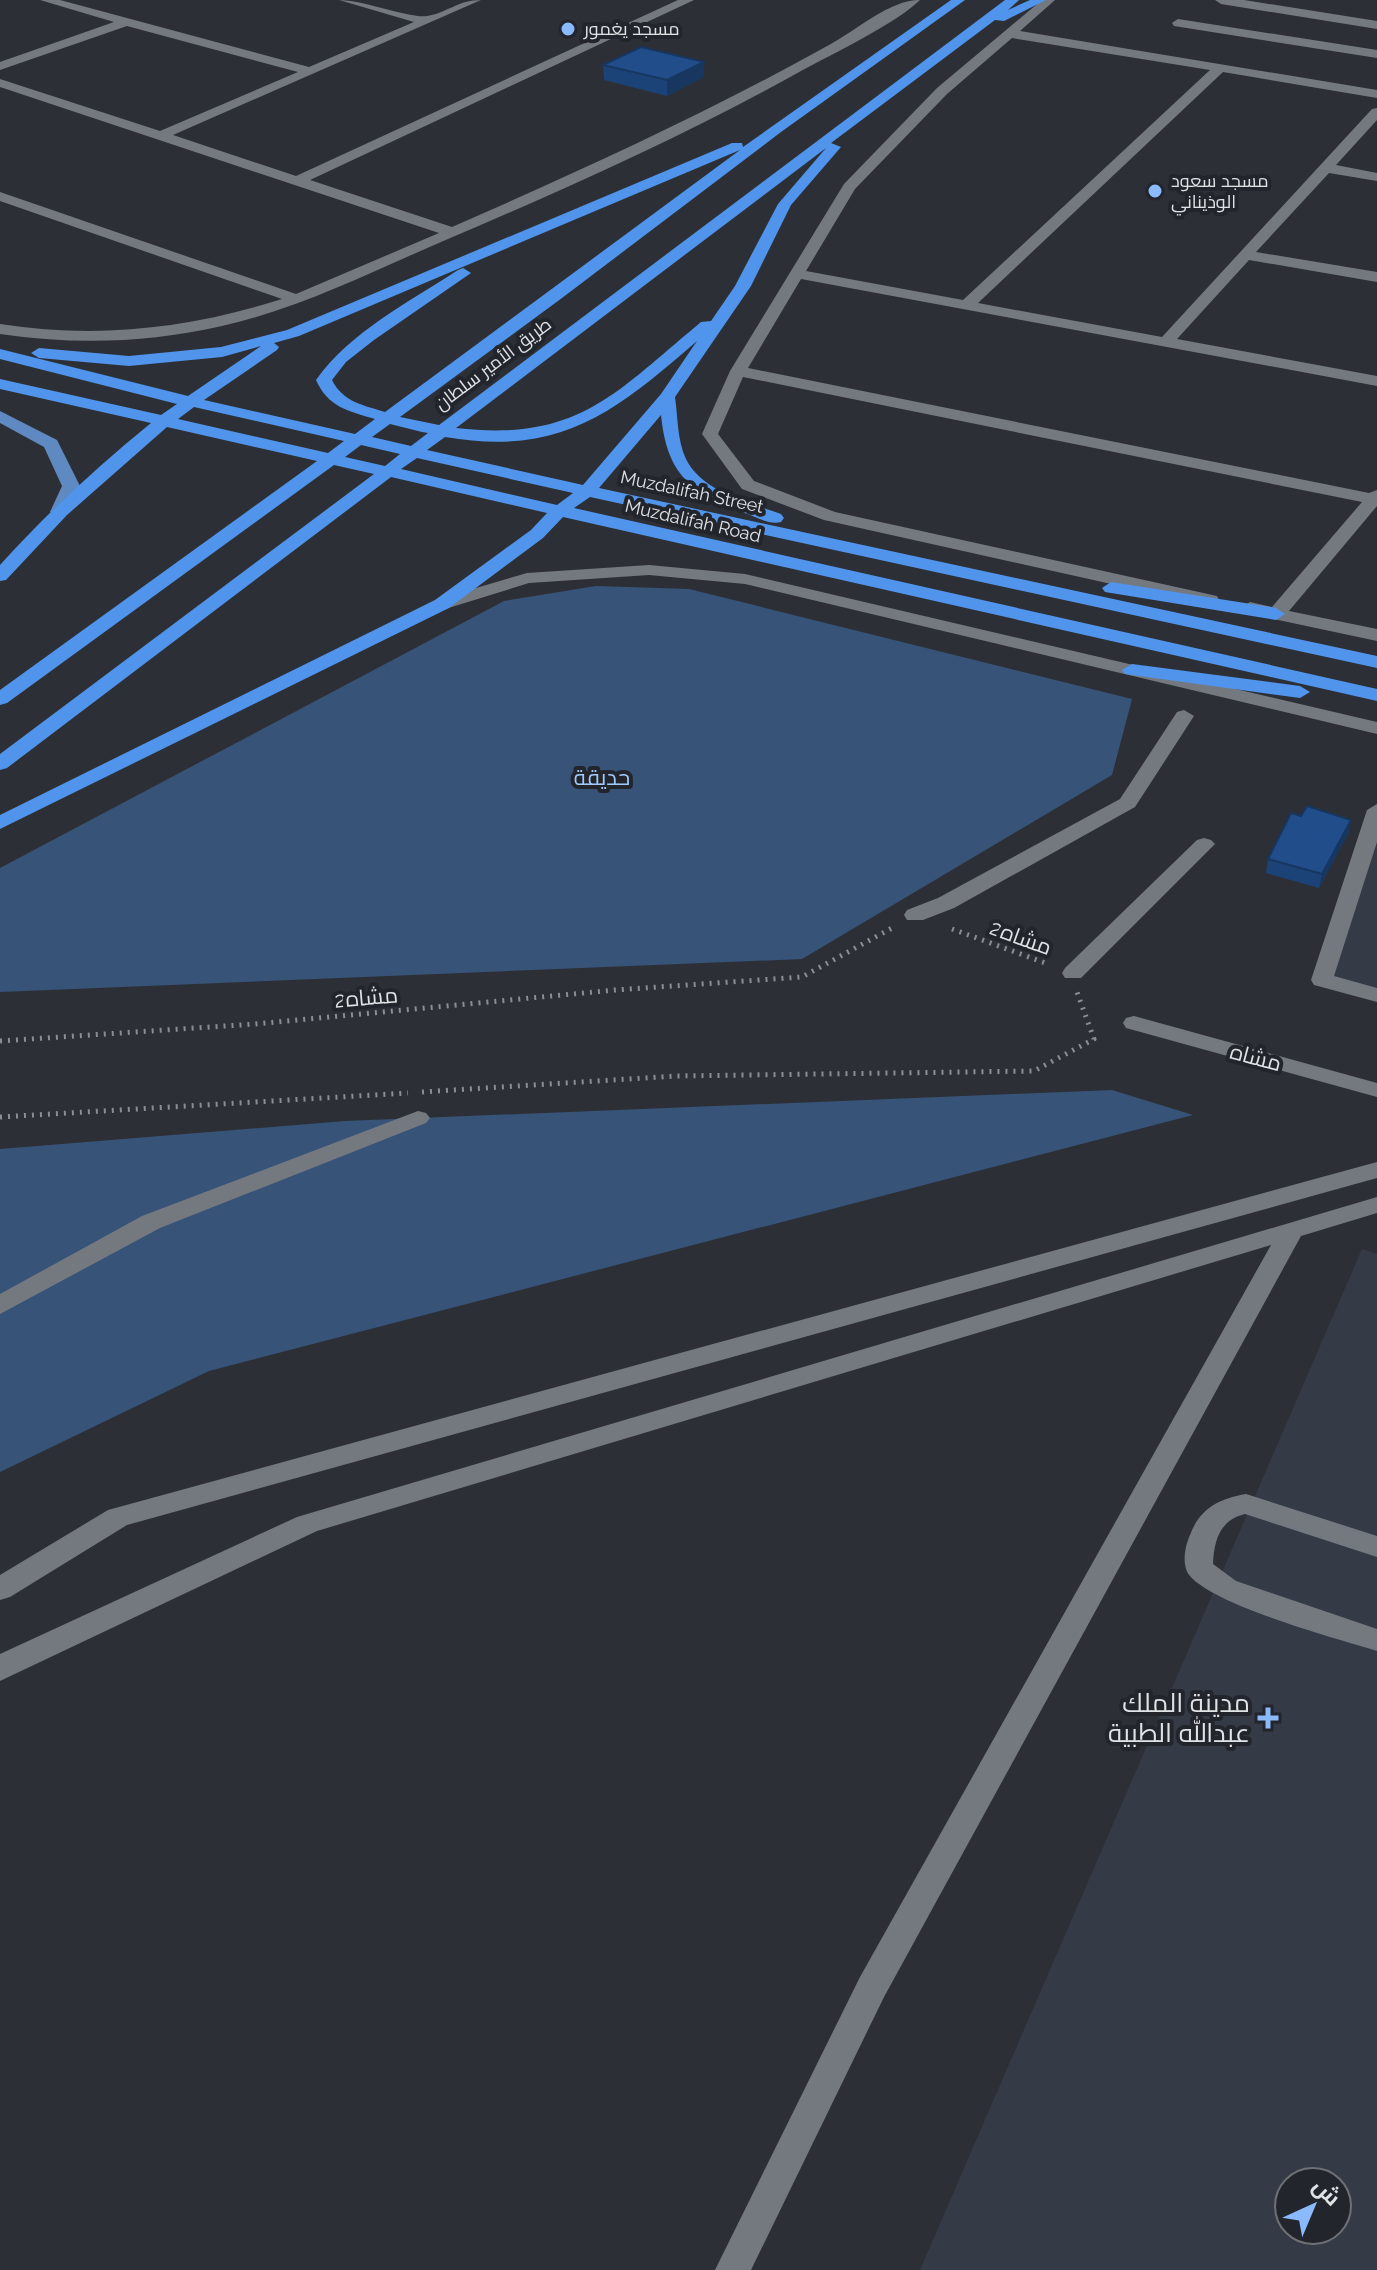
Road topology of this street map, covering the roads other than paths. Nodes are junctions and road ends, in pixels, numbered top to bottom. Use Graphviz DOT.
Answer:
graph roads {
  1 [pos="46,0"];
  2 [pos="345,0"];
  3 [pos="475,0"];
  4 [pos="688,0"];
  5 [pos="914,0"];
  6 [pos="929,0"];
  7 [pos="959,0"];
  8 [pos="1013,0"];
  9 [pos="1040,0"];
  10 [pos="1049,0"];
  11 [pos="1221,0"];
  12 [pos="427,21"];
  13 [pos="126,22"];
  14 [pos="1178,23"];
  15 [pos="1377,25"];
  16 [pos="972,31"];
  17 [pos="1008,33"];
  18 [pos="905,38"];
  19 [pos="1377,54"];
  20 [pos="0,66"];
  21 [pos="1219,69"];
  22 [pos="310,71"];
  23 [pos="0,83"];
  24 [pos="1377,94"];
  25 [pos="865,112"];
  26 [pos="1377,112"];
  27 [pos="776,129"];
  28 [pos="162,135"];
  29 [pos="1326,168"];
  30 [pos="1377,177"];
  31 [pos="299,180"];
  32 [pos="0,196"];
  33 [pos="452,232"];
  34 [pos="509,243"];
  35 [pos="1245,255"];
  36 [pos="796,274"];
  37 [pos="1377,277"];
  38 [pos="297,299"];
  39 [pos="965,307"];
  40 [pos="728,308"];
  41 [pos="0,329"];
  42 [pos="293,333"];
  43 [pos="1165,343"];
  44 [pos="0,352"];
  45 [pos="738,371"];
  46 [pos="1377,381"];
  47 [pos="0,384"];
  48 [pos="159,393"];
  49 [pos="667,397"];
  50 [pos="194,400"];
  51 [pos="125,413"];
  52 [pos="0,416"];
  53 [pos="165,422"];
  54 [pos="587,491"];
  55 [pos="1375,497"];
  56 [pos="630,500"];
  57 [pos="59,512"];
  58 [pos="558,512"];
  59 [pos="606,523"];
  60 [pos="845,545"];
  61 [pos="0,576"];
  62 [pos="442,604"];
  63 [pos="1276,614"];
  64 [pos="1377,635"];
  65 [pos="1377,662"];
  66 [pos="1132,670"];
  67 [pos="1377,695"];
  68 [pos="0,699"];
  69 [pos="1377,702"];
  70 [pos="1184,716"];
  71 [pos="1377,728"];
  72 [pos="0,764"];
  73 [pos="1377,810"];
  74 [pos="0,823"];
  75 [pos="1204,844"];
  76 [pos="915,915"];
  77 [pos="1073,973"];
  78 [pos="1377,995"];
  79 [pos="1134,1023"];
  80 [pos="1377,1090"];
  81 [pos="418,1118"];
  82 [pos="1377,1170"];
  83 [pos="1377,1205"];
  84 [pos="1292,1230"];
  85 [pos="0,1305"];
  86 [pos="1377,1547"];
  87 [pos="0,1589"];
  88 [pos="1377,1640"];
  89 [pos="0,1670"];
  90 [pos="733,2270"];
  1 -- 13 [label="street"];
  2 -- 12 [label="street"];
  3 -- 12 [label="street"];
  4 -- 31 [label="street"];
  5 -- 33 [label="street"];
  6 -- 18 [label="highway"];
  7 -- 18 [label="highway, طريق الأمير سلطان"];
  8 -- 16 [label="highway, طريق الأمير سلطان"];
  9 -- 16 [label="highway"];
  10 -- 17 [label="street"];
  11 -- 15 [label="street"];
  12 -- 22 [label="street"];
  13 -- 20 [label="street"];
  13 -- 22 [label="street"];
  14 -- 19 [label="street"];
  16 -- 25 [label="highway, طريق الأمير سلطان"];
  17 -- 21 [label="street"];
  17 -- 36 [label="street"];
  18 -- 27 [label="highway, طريق الأمير سلطان"];
  21 -- 24 [label="street"];
  21 -- 39 [label="street"];
  22 -- 28 [label="street"];
  23 -- 28 [label="street"];
  25 -- 40 [label="highway"];
  25 -- 72 [label="highway, طريق الأمير سلطان"];
  26 -- 29 [label="street"];
  27 -- 34 [label="highway"];
  27 -- 68 [label="highway, طريق الأمير سلطان"];
  28 -- 31 [label="street"];
  29 -- 30 [label="street"];
  29 -- 35 [label="street"];
  31 -- 33 [label="street"];
  32 -- 38 [label="street"];
  33 -- 38 [label="street"];
  34 -- 40 [label="highway"];
  34 -- 42 [label="highway"];
  35 -- 37 [label="street"];
  35 -- 43 [label="street"];
  36 -- 39 [label="street"];
  36 -- 45 [label="street"];
  38 -- 41 [label="street"];
  39 -- 43 [label="street"];
  40 -- 49 [label="highway"];
  42 -- 44 [label="highway"];
  42 -- 50 [label="highway"];
  43 -- 46 [label="street"];
  44 -- 48 [label="highway, Muzdalifah Street"];
  45 -- 55 [label="street"];
  45 -- 63 [label="street"];
  47 -- 51 [label="highway, Muzdalifah Road"];
  48 -- 50 [label="highway, Muzdalifah Street"];
  48 -- 51 [label="highway"];
  49 -- 54 [label="highway"];
  49 -- 60 [label="highway"];
  50 -- 53 [label="highway"];
  50 -- 54 [label="highway, Muzdalifah Street"];
  51 -- 53 [label="highway, Muzdalifah Road"];
  52 -- 57 [label="main road"];
  53 -- 57 [label="highway"];
  53 -- 58 [label="highway, Muzdalifah Road"];
  54 -- 56 [label="highway, Muzdalifah Street"];
  54 -- 58 [label="highway"];
  55 -- 63 [label="street"];
  56 -- 59 [label="highway"];
  56 -- 60 [label="highway, Muzdalifah Street"];
  57 -- 61 [label="highway"];
  58 -- 59 [label="highway, Muzdalifah Road"];
  58 -- 62 [label="highway"];
  59 -- 67 [label="highway, Muzdalifah Road"];
  60 -- 63 [label="highway"];
  60 -- 65 [label="highway, Muzdalifah Street"];
  62 -- 66 [label="street"];
  62 -- 74 [label="highway"];
  63 -- 64 [label="street"];
  66 -- 69 [label="highway"];
  66 -- 71 [label="street"];
  70 -- 76 [label="street"];
  73 -- 78 [label="street"];
  75 -- 77 [label="street"];
  79 -- 80 [label="street, مشاه"];
  81 -- 85 [label="street"];
  82 -- 87 [label="street"];
  83 -- 84 [label="street"];
  84 -- 89 [label="street"];
  84 -- 90 [label="street"];
  86 -- 88 [label="street"];
}
